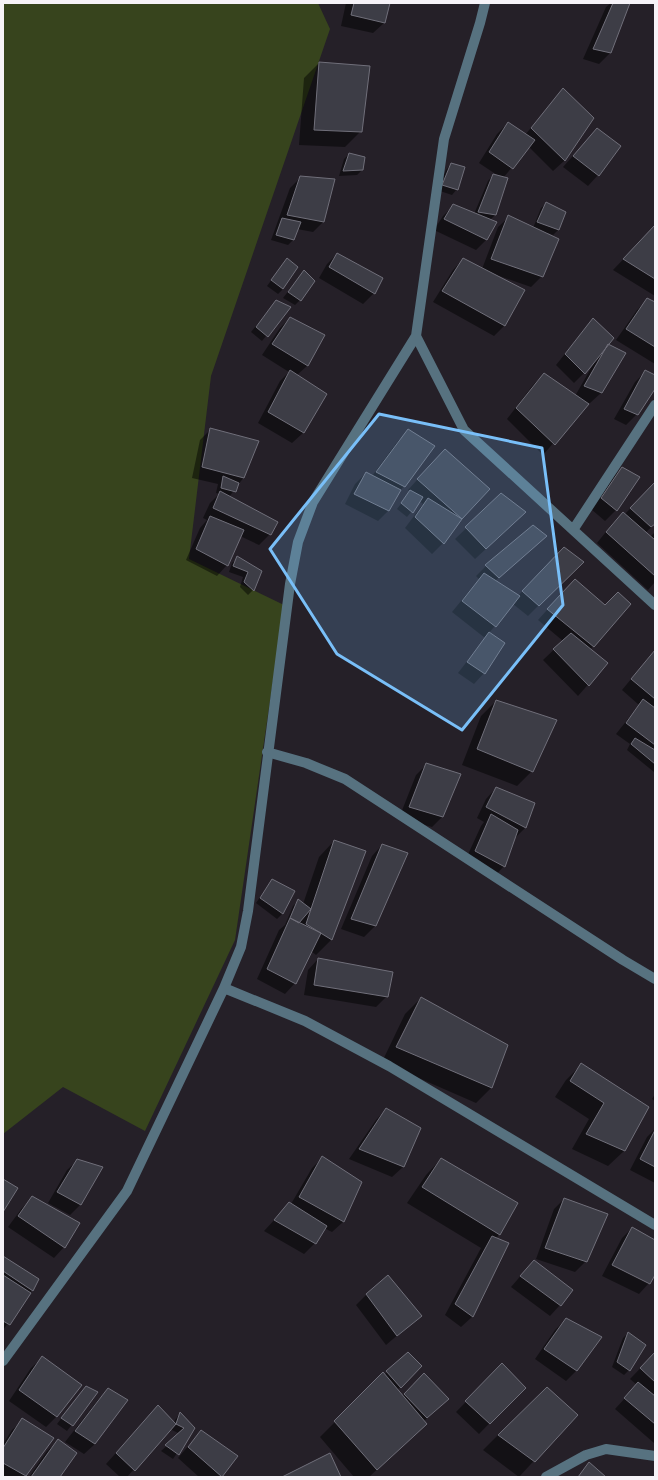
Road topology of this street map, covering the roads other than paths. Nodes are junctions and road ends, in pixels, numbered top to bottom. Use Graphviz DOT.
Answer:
graph roads {
  1 [pos="484,3"];
  2 [pos="416,336"];
  3 [pos="655,405"];
  4 [pos="573,530"];
  5 [pos="655,605"];
  6 [pos="267,752"];
  7 [pos="655,980"];
  8 [pos="224,988"];
  9 [pos="655,1225"];
  10 [pos="3,1362"];
  11 [pos="655,1456"];
  12 [pos="546,1477"];
  1 -- 2 [label="street"];
  2 -- 4 [label="street"];
  2 -- 6 [label="street"];
  3 -- 4 [label="street"];
  4 -- 5 [label="street"];
  6 -- 7 [label="street"];
  6 -- 8 [label="street"];
  8 -- 9 [label="street"];
  8 -- 10 [label="street"];
  11 -- 12 [label="street"];
}
